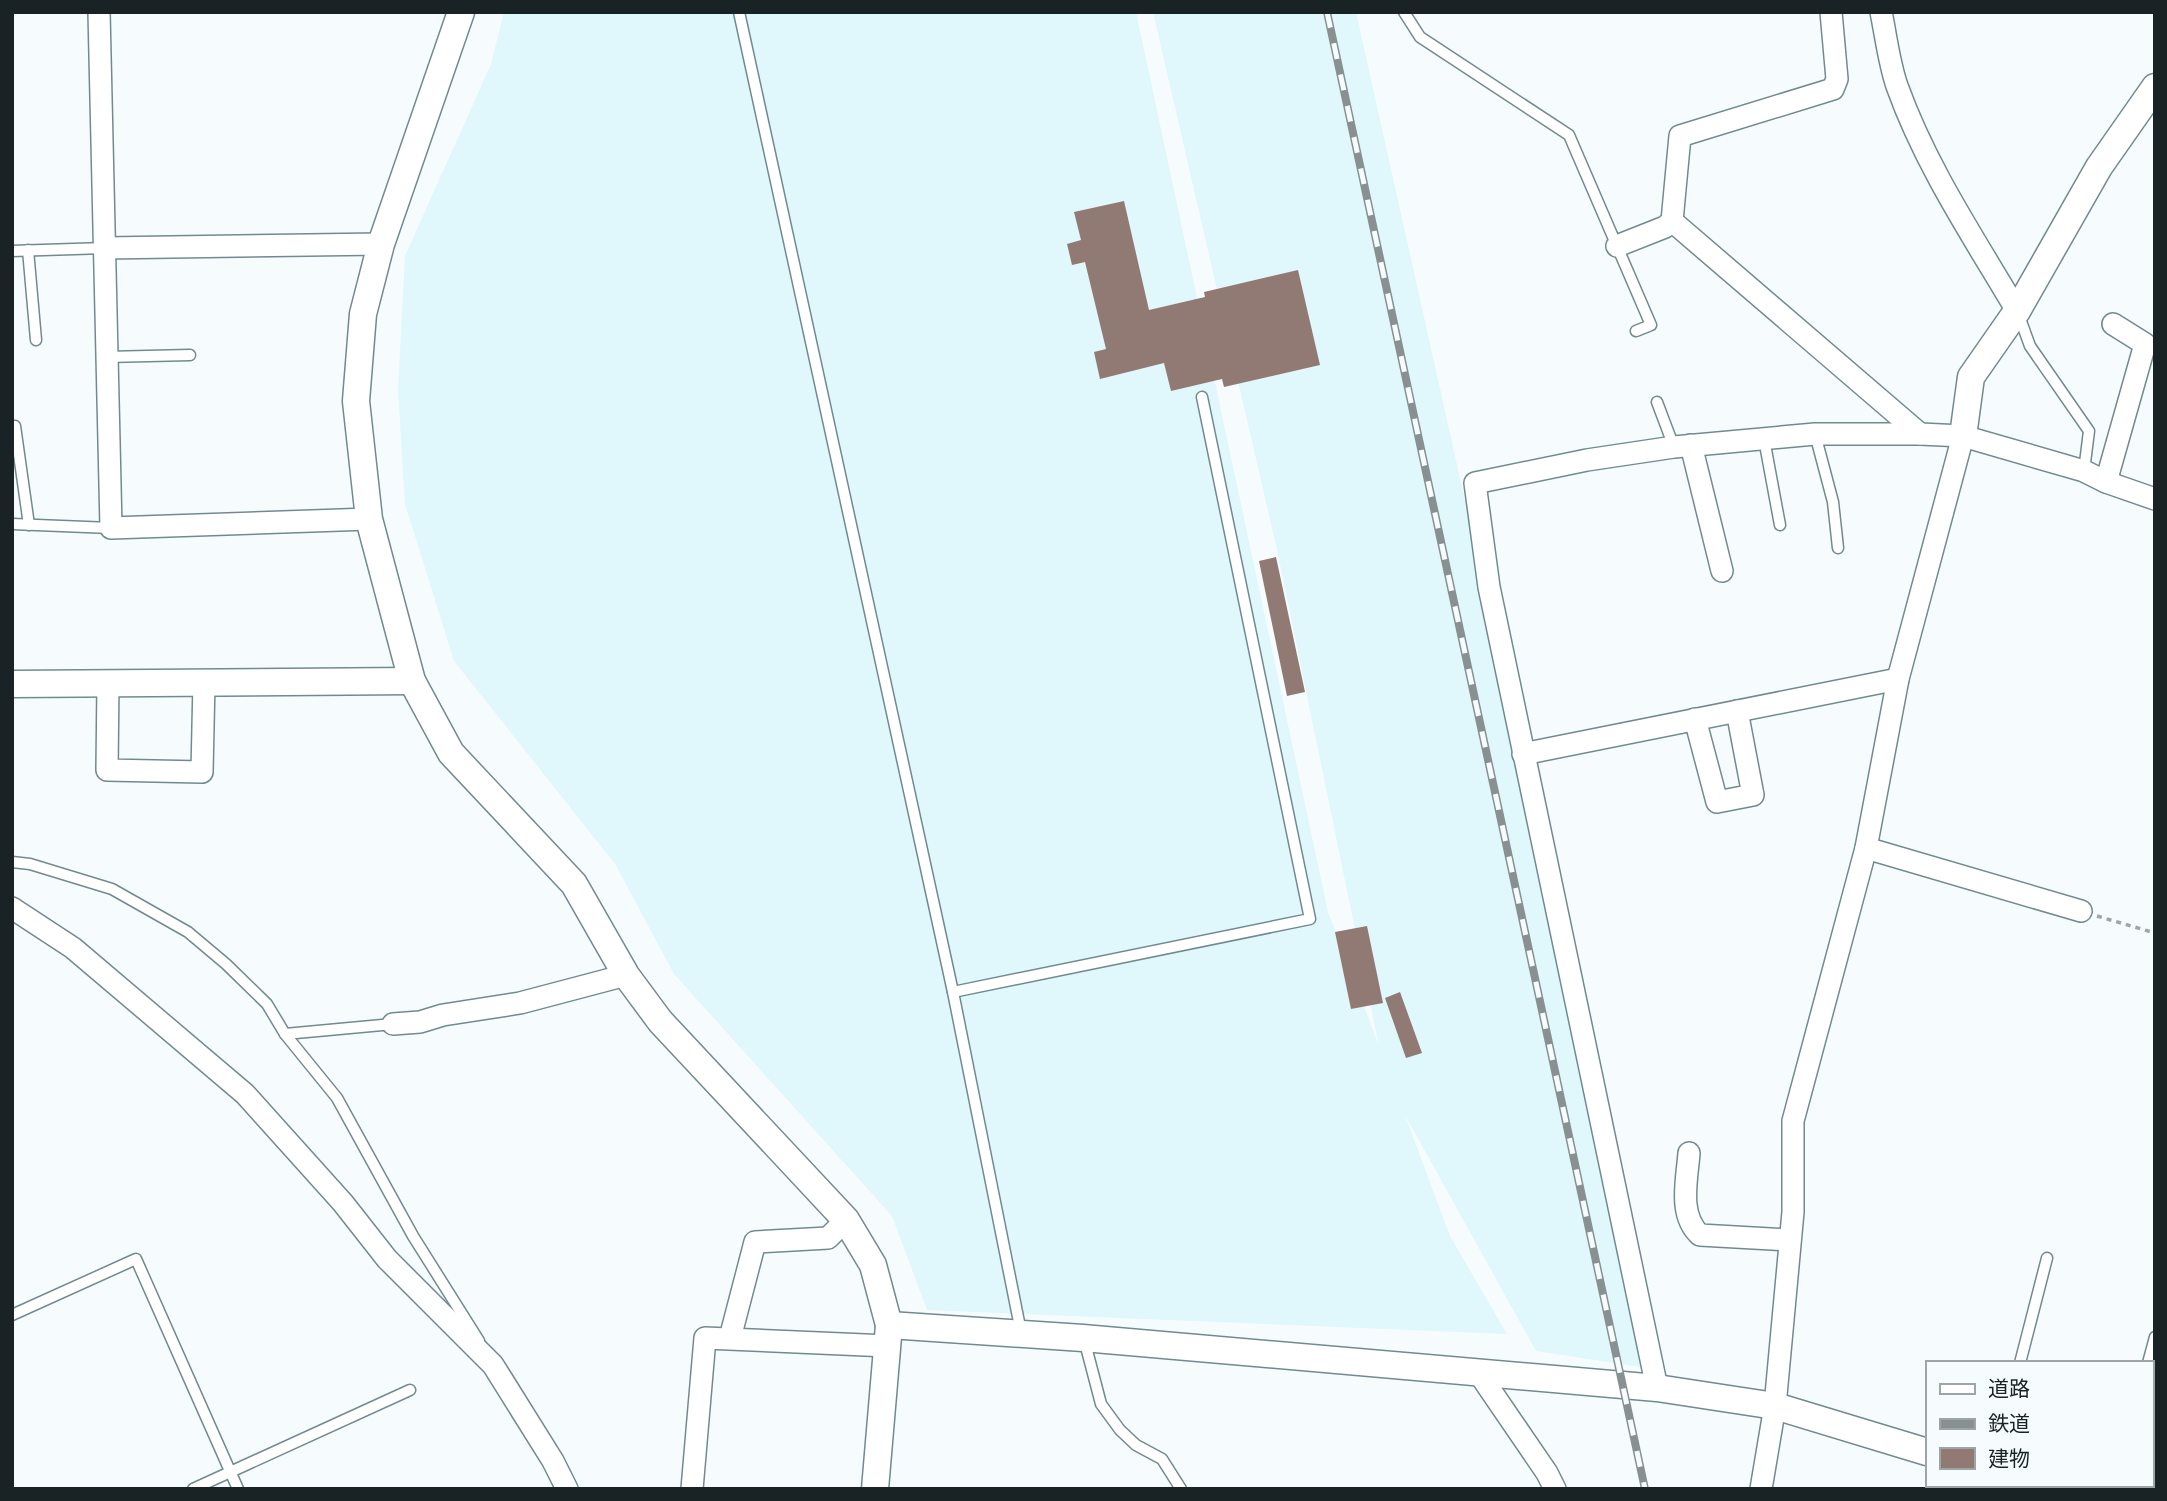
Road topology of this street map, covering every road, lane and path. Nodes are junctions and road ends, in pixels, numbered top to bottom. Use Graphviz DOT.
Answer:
graph roads {
  1 [pos="99,12"];
  2 [pos="461,12"];
  3 [pos="739,12"];
  4 [pos="1404,12"];
  5 [pos="1831,12"];
  6 [pos="1881,12"];
  7 [pos="2155,87"];
  8 [pos="1672,221"];
  9 [pos="381,244"];
  10 [pos="1617,246"];
  11 [pos="106,248"];
  12 [pos="28,250"];
  13 [pos="12,251"];
  14 [pos="2017,311"];
  15 [pos="2113,324"];
  16 [pos="1636,331"];
  17 [pos="36,340"];
  18 [pos="190,355"];
  19 [pos="106,357"];
  20 [pos="1202,397"];
  21 [pos="1657,402"];
  22 [pos="15,426"];
  23 [pos="1815,434"];
  24 [pos="1920,434"];
  25 [pos="1963,436"];
  26 [pos="1764,439"];
  27 [pos="1682,446"];
  28 [pos="2084,471"];
  29 [pos="2106,482"];
  30 [pos="2155,499"];
  31 [pos="369,519"];
  32 [pos="12,524"];
  33 [pos="29,525"];
  34 [pos="1780,525"];
  35 [pos="111,528"];
  36 [pos="1838,548"];
  37 [pos="1722,571"];
  38 [pos="1899,679"];
  39 [pos="412,681"];
  40 [pos="204,682"];
  41 [pos="108,683"];
  42 [pos="12,684"];
  43 [pos="1737,711"];
  44 [pos="1695,719"];
  45 [pos="1523,754"];
  46 [pos="1866,848"];
  47 [pos="12,862"];
  48 [pos="12,908"];
  49 [pos="2081,911"];
  50 [pos="2155,933"];
  51 [pos="626,975"];
  52 [pos="953,992"];
  53 [pos="393,1024"];
  54 [pos="285,1034"];
  55 [pos="1689,1153"];
  56 [pos="846,1220"];
  57 [pos="1790,1240"];
  58 [pos="2046,1258"];
  59 [pos="12,1315"];
  60 [pos="889,1335"];
  61 [pos="1021,1335"];
  62 [pos="2155,1337"];
  63 [pos="730,1338"];
  64 [pos="1083,1338"];
  65 [pos="2020,1361"];
  66 [pos="2149,1361"];
  67 [pos="494,1365"];
  68 [pos="1478,1372"];
  69 [pos="1657,1388"];
  70 [pos="410,1390"];
  71 [pos="1775,1406"];
  72 [pos="1926,1452"];
  73 [pos="230,1472"];
  74 [pos="193,1489"];
  75 [pos="238,1489"];
  76 [pos="566,1489"];
  77 [pos="692,1489"];
  78 [pos="875,1489"];
  79 [pos="1181,1489"];
  80 [pos="1555,1489"];
  81 [pos="1761,1489"];
  1 -- 11 [label="street"];
  2 -- 9 [label="street"];
  3 -- 52 [label="lane"];
  4 -- 10 [label="lane"];
  5 -- 8 [label="street"];
  6 -- 14 [label="street"];
  7 -- 14 [label="street"];
  8 -- 10 [label="street"];
  8 -- 24 [label="street"];
  9 -- 11 [label="street"];
  9 -- 31 [label="street"];
  10 -- 16 [label="lane"];
  11 -- 12 [label="lane"];
  11 -- 19 [label="street"];
  12 -- 13 [label="lane"];
  12 -- 17 [label="lane"];
  14 -- 25 [label="street"];
  14 -- 28 [label="lane"];
  15 -- 29 [label="street"];
  18 -- 19 [label="lane"];
  19 -- 35 [label="street"];
  20 -- 52 [label="lane"];
  21 -- 27 [label="lane"];
  22 -- 33 [label="lane"];
  23 -- 24 [label="street"];
  23 -- 26 [label="street"];
  23 -- 36 [label="lane"];
  24 -- 25 [label="street"];
  25 -- 28 [label="street"];
  25 -- 38 [label="street"];
  26 -- 27 [label="street"];
  26 -- 34 [label="lane"];
  27 -- 37 [label="street"];
  27 -- 45 [label="street"];
  28 -- 29 [label="street"];
  29 -- 30 [label="street"];
  31 -- 35 [label="street"];
  31 -- 39 [label="street"];
  32 -- 33 [label="lane"];
  33 -- 35 [label="lane"];
  38 -- 43 [label="street"];
  38 -- 46 [label="street"];
  39 -- 40 [label="street"];
  39 -- 51 [label="street"];
  40 -- 41 [label="street"];
  40 -- 41 [label="street"];
  41 -- 42 [label="street"];
  43 -- 44 [label="street"];
  43 -- 44 [label="street"];
  44 -- 45 [label="street"];
  45 -- 69 [label="street"];
  46 -- 49 [label="street"];
  46 -- 57 [label="street"];
  47 -- 54 [label="lane"];
  48 -- 67 [label="street"];
  49 -- 50 [label="path"];
  51 -- 53 [label="street"];
  51 -- 56 [label="street"];
  52 -- 61 [label="lane"];
  53 -- 54 [label="lane"];
  54 -- 67 [label="lane"];
  55 -- 57 [label="street"];
  56 -- 60 [label="street"];
  56 -- 63 [label="street"];
  57 -- 71 [label="street"];
  58 -- 65 [label="lane"];
  59 -- 73 [label="lane"];
  60 -- 61 [label="street"];
  60 -- 63 [label="street"];
  60 -- 78 [label="street"];
  61 -- 64 [label="street"];
  62 -- 66 [label="lane"];
  63 -- 77 [label="street"];
  64 -- 68 [label="street"];
  64 -- 79 [label="lane"];
  67 -- 76 [label="street"];
  68 -- 69 [label="street"];
  68 -- 80 [label="street"];
  69 -- 71 [label="street"];
  70 -- 73 [label="lane"];
  71 -- 72 [label="street"];
  71 -- 81 [label="street"];
  73 -- 74 [label="lane"];
  73 -- 75 [label="lane"];
}
